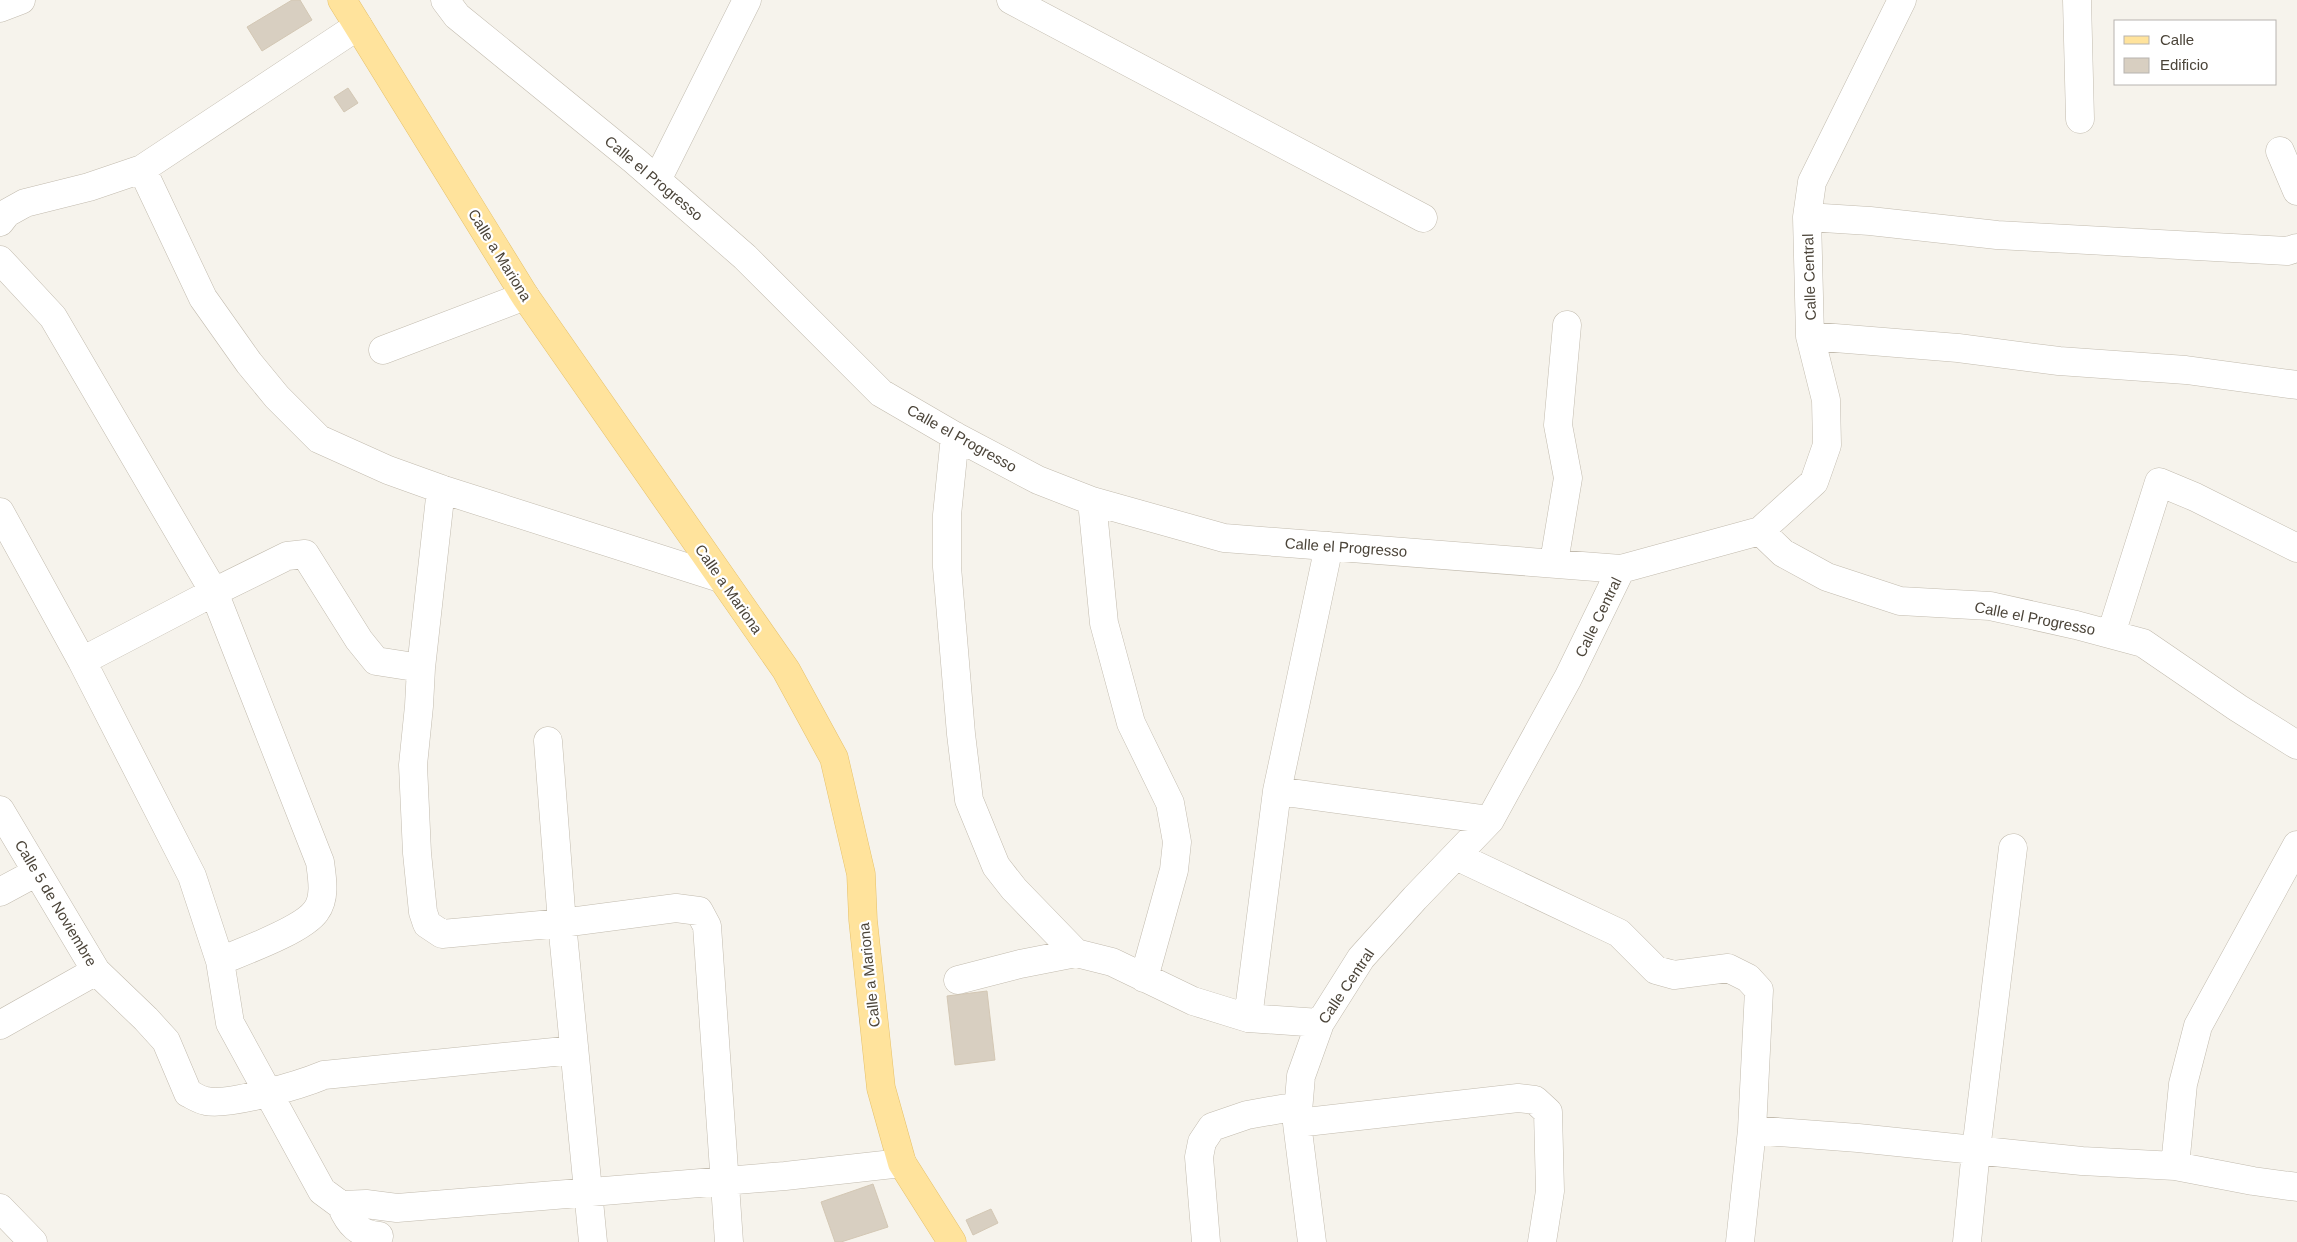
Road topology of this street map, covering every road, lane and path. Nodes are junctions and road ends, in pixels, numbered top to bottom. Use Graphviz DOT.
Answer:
graph roads {
  1 [pos="21,0"];
  2 [pos="342,0"];
  3 [pos="445,0"];
  4 [pos="747,0"];
  5 [pos="1011,0"];
  6 [pos="1902,0"];
  7 [pos="2077,0"];
  8 [pos="0,8"];
  9 [pos="358,26"];
  10 [pos="2080,119"];
  11 [pos="2280,151"];
  12 [pos="142,169"];
  13 [pos="657,180"];
  14 [pos="2297,191"];
  15 [pos="1807,217"];
  16 [pos="1423,218"];
  17 [pos="0,222"];
  18 [pos="2297,248"];
  19 [pos="0,260"];
  20 [pos="525,296"];
  21 [pos="1567,325"];
  22 [pos="1810,336"];
  23 [pos="383,350"];
  24 [pos="2297,385"];
  25 [pos="955,436"];
  26 [pos="441,489"];
  27 [pos="1092,501"];
  28 [pos="0,512"];
  29 [pos="1760,531"];
  30 [pos="1329,546"];
  31 [pos="2297,548"];
  32 [pos="1554,562"];
  33 [pos="1621,569"];
  34 [pos="720,578"];
  35 [pos="214,592"];
  36 [pos="2111,634"];
  37 [pos="82,661"];
  38 [pos="421,668"];
  39 [pos="548,741"];
  40 [pos="2297,745"];
  41 [pos="1277,791"];
  42 [pos="0,810"];
  43 [pos="1490,820"];
  44 [pos="2297,844"];
  45 [pos="2013,848"];
  46 [pos="1456,856"];
  47 [pos="37,872"];
  48 [pos="0,892"];
  49 [pos="562,923"];
  50 [pos="1076,953"];
  51 [pos="220,961"];
  52 [pos="96,971"];
  53 [pos="1144,978"];
  54 [pos="958,980"];
  55 [pos="1248,1018"];
  56 [pos="1320,1023"];
  57 [pos="0,1025"];
  58 [pos="574,1050"];
  59 [pos="269,1092"];
  60 [pos="1298,1115"];
  61 [pos="1752,1130"];
  62 [pos="1976,1150"];
  63 [pos="902,1163"];
  64 [pos="2175,1166"];
  65 [pos="725,1180"];
  66 [pos="2297,1187"];
  67 [pos="587,1192"];
  68 [pos="342,1205"];
  69 [pos="0,1208"];
  70 [pos="397,1208"];
  71 [pos="379,1239"];
  72 [pos="33,1242"];
  73 [pos="593,1242"];
  74 [pos="729,1242"];
  75 [pos="952,1242"];
  76 [pos="1206,1242"];
  77 [pos="1312,1242"];
  78 [pos="1542,1242"];
  79 [pos="1740,1242"];
  80 [pos="1967,1242"];
  1 -- 8 [label="street"];
  2 -- 9 [label="main road, Calle a Mariona"];
  3 -- 13 [label="street, Calle el Progresso"];
  4 -- 13 [label="street"];
  5 -- 16 [label="street"];
  6 -- 15 [label="street, Calle Central"];
  7 -- 10 [label="street"];
  9 -- 12 [label="street"];
  9 -- 20 [label="main road, Calle a Mariona"];
  11 -- 14 [label="street"];
  12 -- 17 [label="street"];
  12 -- 26 [label="street"];
  13 -- 25 [label="street, Calle el Progresso"];
  15 -- 18 [label="street"];
  15 -- 22 [label="street, Calle Central"];
  19 -- 35 [label="street"];
  20 -- 23 [label="street"];
  20 -- 34 [label="main road, Calle a Mariona"];
  21 -- 32 [label="street"];
  22 -- 24 [label="street"];
  22 -- 29 [label="street, Calle Central"];
  25 -- 27 [label="street, Calle el Progresso"];
  25 -- 50 [label="street"];
  26 -- 34 [label="street"];
  26 -- 38 [label="street"];
  27 -- 30 [label="street, Calle el Progresso"];
  27 -- 53 [label="street"];
  28 -- 37 [label="street"];
  29 -- 33 [label="street, Calle Central"];
  29 -- 36 [label="street, Calle el Progresso"];
  30 -- 32 [label="street, Calle el Progresso"];
  30 -- 41 [label="street"];
  31 -- 36 [label="street"];
  32 -- 33 [label="street, Calle el Progresso"];
  33 -- 43 [label="street, Calle Central"];
  34 -- 63 [label="main road, Calle a Mariona"];
  35 -- 37 [label="street"];
  35 -- 38 [label="street"];
  35 -- 51 [label="street"];
  36 -- 40 [label="street, Calle el Progresso"];
  37 -- 51 [label="street"];
  38 -- 49 [label="street"];
  39 -- 49 [label="street"];
  41 -- 43 [label="street"];
  41 -- 55 [label="street"];
  42 -- 47 [label="street, Calle 5 de Noviembre"];
  43 -- 46 [label="street, Calle Central"];
  44 -- 64 [label="street"];
  45 -- 62 [label="street"];
  46 -- 56 [label="street, Calle Central"];
  46 -- 61 [label="street"];
  47 -- 48 [label="street"];
  47 -- 52 [label="street, Calle 5 de Noviembre"];
  49 -- 58 [label="street"];
  49 -- 65 [label="street"];
  50 -- 53 [label="street"];
  50 -- 54 [label="street"];
  51 -- 59 [label="street"];
  52 -- 57 [label="street"];
  52 -- 59 [label="street, Calle 5 de Noviembre"];
  53 -- 55 [label="street"];
  55 -- 56 [label="street"];
  56 -- 60 [label="street, Calle Central"];
  58 -- 59 [label="street, Calle 5 de Noviembre"];
  58 -- 67 [label="street"];
  59 -- 68 [label="street"];
  60 -- 76 [label="street"];
  60 -- 77 [label="street, Calle Central"];
  60 -- 78 [label="street"];
  61 -- 62 [label="street"];
  61 -- 79 [label="street"];
  62 -- 64 [label="street"];
  62 -- 80 [label="street"];
  63 -- 65 [label="street"];
  63 -- 75 [label="main road, Calle a Mariona"];
  64 -- 66 [label="street"];
  65 -- 67 [label="street"];
  65 -- 74 [label="street"];
  67 -- 70 [label="street"];
  67 -- 73 [label="street"];
  68 -- 70 [label="street"];
  68 -- 71 [label="street"];
  69 -- 72 [label="street"];
  70 -- 71 [label="street"];
}
